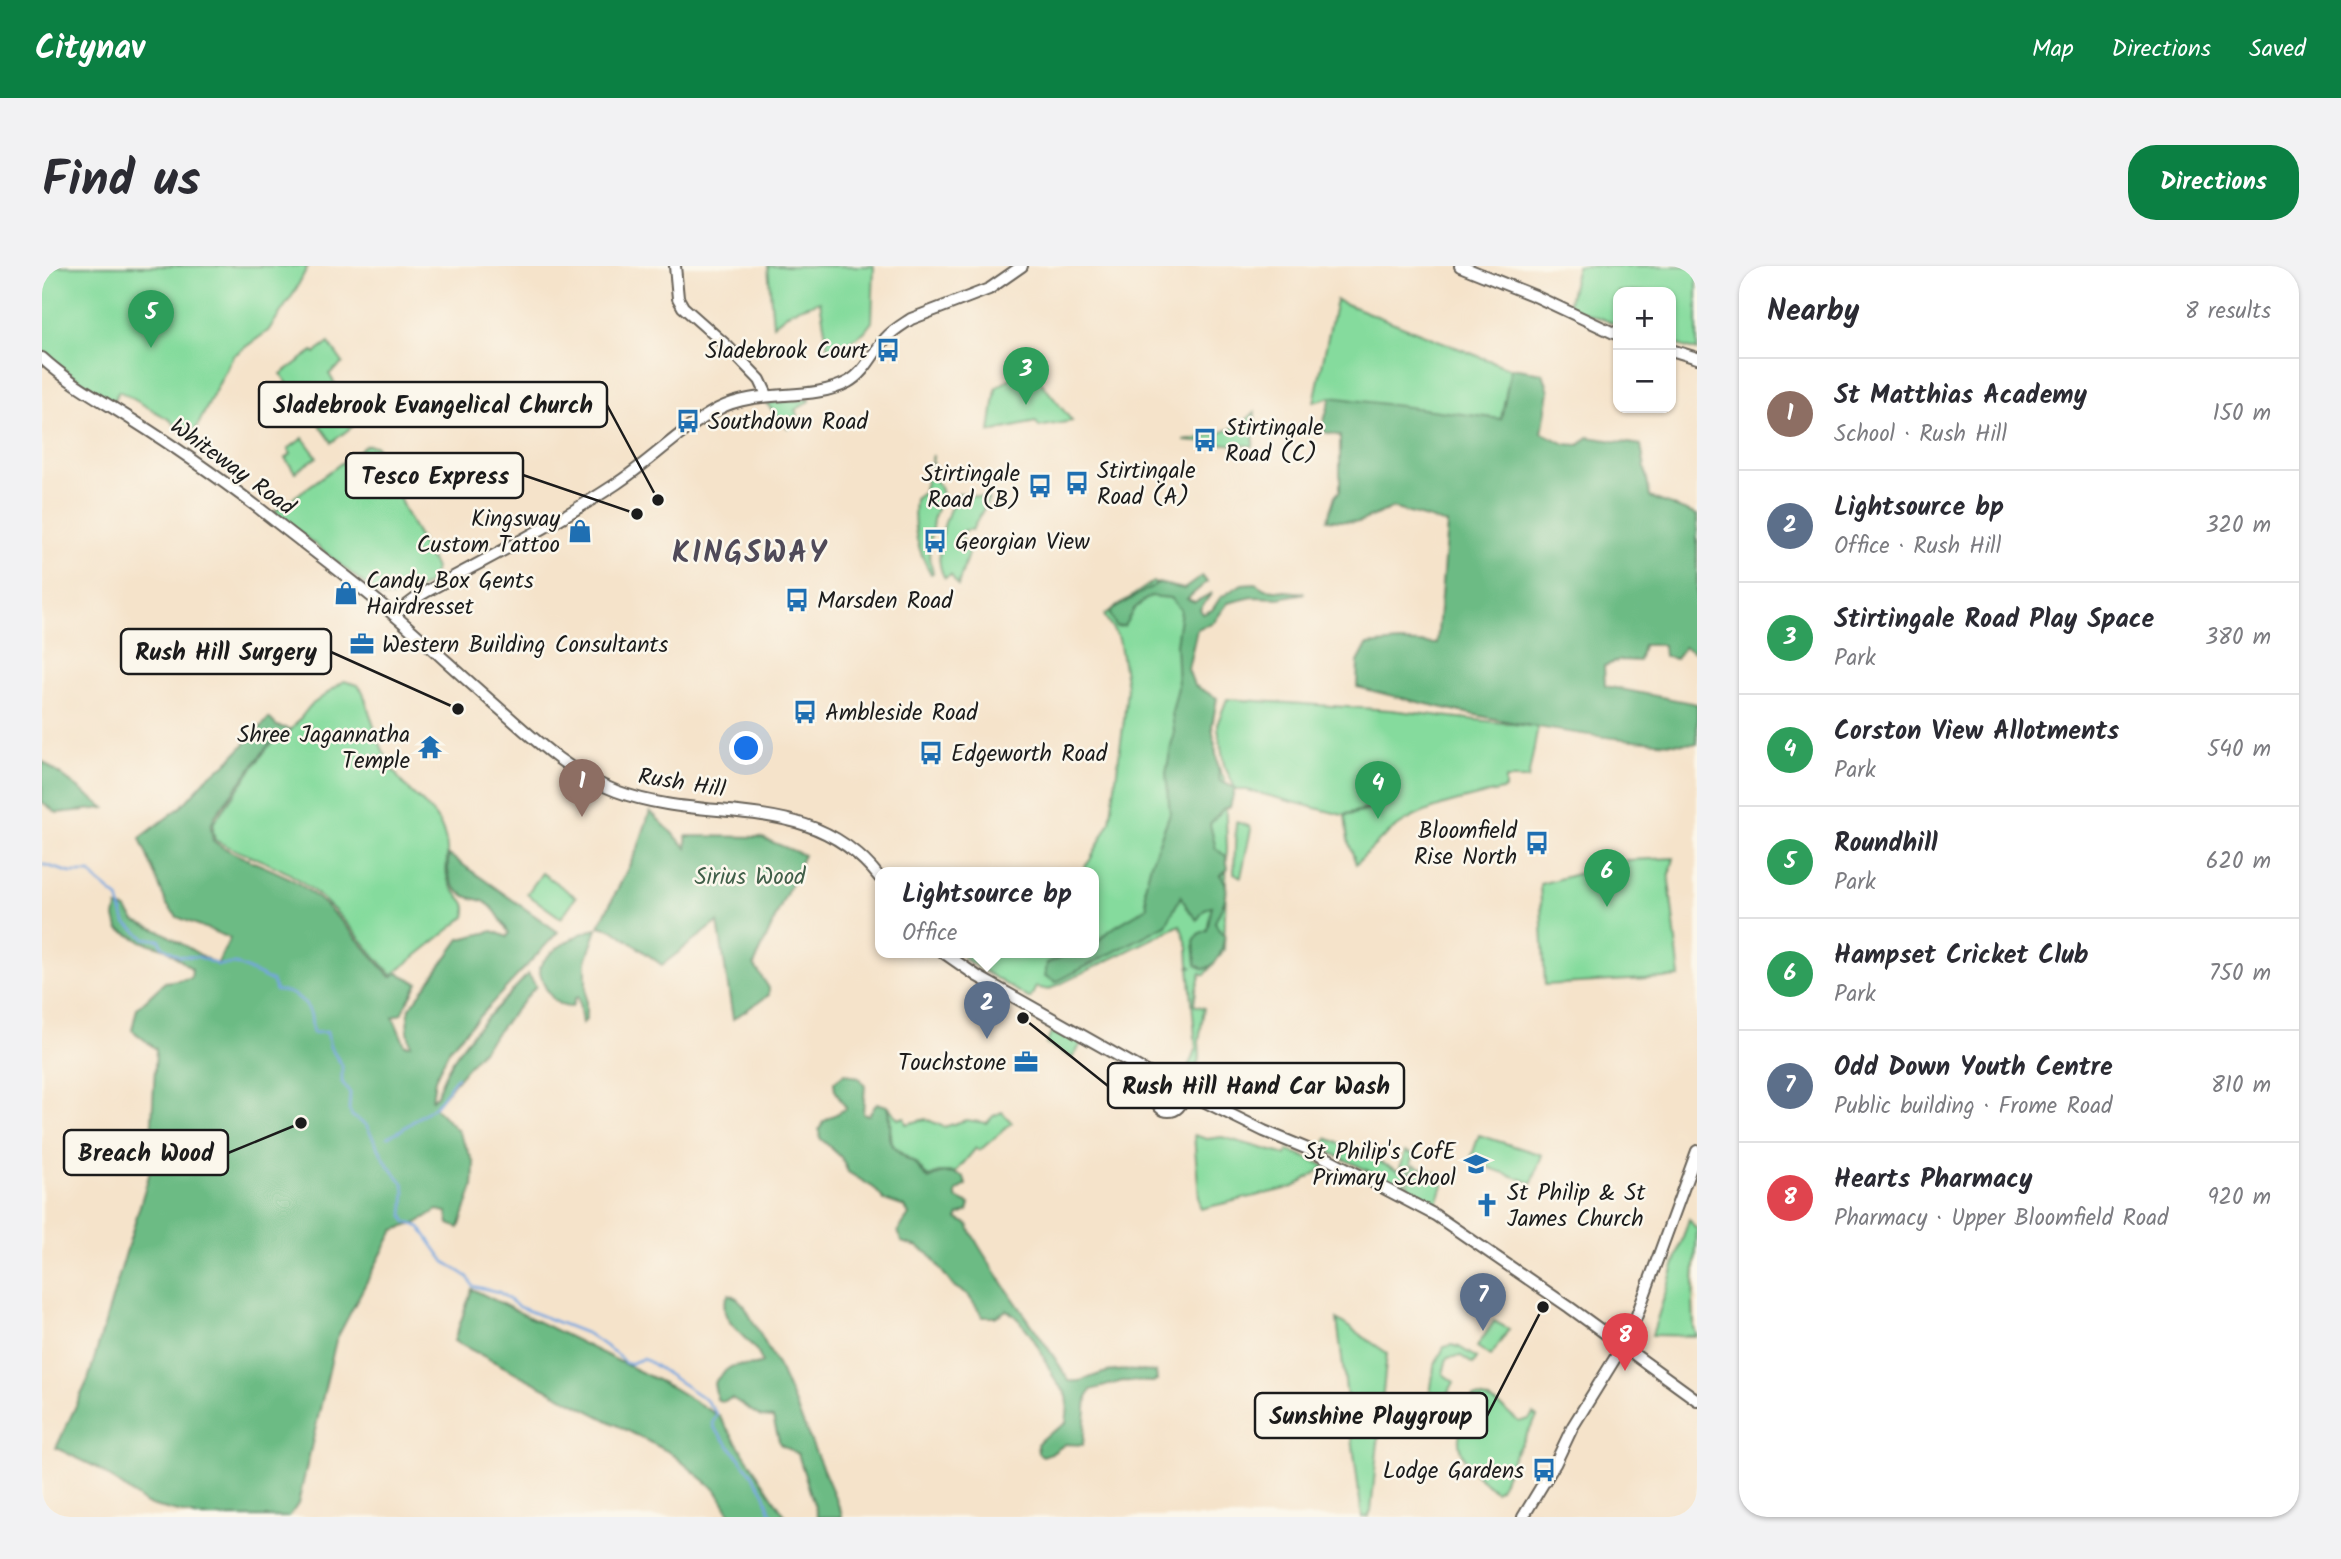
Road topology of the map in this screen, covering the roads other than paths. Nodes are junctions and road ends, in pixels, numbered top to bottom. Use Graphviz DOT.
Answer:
graph roads {
  1 [pos="675,266"];
  2 [pos="1022,266"];
  3 [pos="1460,266"];
  4 [pos="1613,333"];
  5 [pos="1676,352"];
  6 [pos="42,358"];
  7 [pos="1697,358"];
  8 [pos="766,396"];
  9 [pos="394,615"];
  10 [pos="875,873"];
  11 [pos="952,958"];
  12 [pos="1121,1056"];
  13 [pos="1173,1086"];
  14 [pos="1156,1096"];
  15 [pos="1182,1100"];
  16 [pos="1213,1106"];
  17 [pos="1697,1151"];
  18 [pos="1623,1346"];
  19 [pos="1697,1400"];
  20 [pos="1523,1517"];
  1 -- 8 [label="street"];
  2 -- 8 [label="street"];
  3 -- 4 [label="street"];
  5 -- 7 [label="street"];
  6 -- 9 [label="street, Whiteway Road"];
  8 -- 9 [label="street"];
  9 -- 10 [label="street, Rush Hill"];
  11 -- 12 [label="street"];
  12 -- 13 [label="street"];
  12 -- 14 [label="street"];
  13 -- 14 [label="street"];
  13 -- 15 [label="street"];
  13 -- 16 [label="street"];
  14 -- 15 [label="street"];
  15 -- 16 [label="street"];
  16 -- 18 [label="street"];
  17 -- 18 [label="street"];
  18 -- 19 [label="street"];
  18 -- 20 [label="street"];
}
